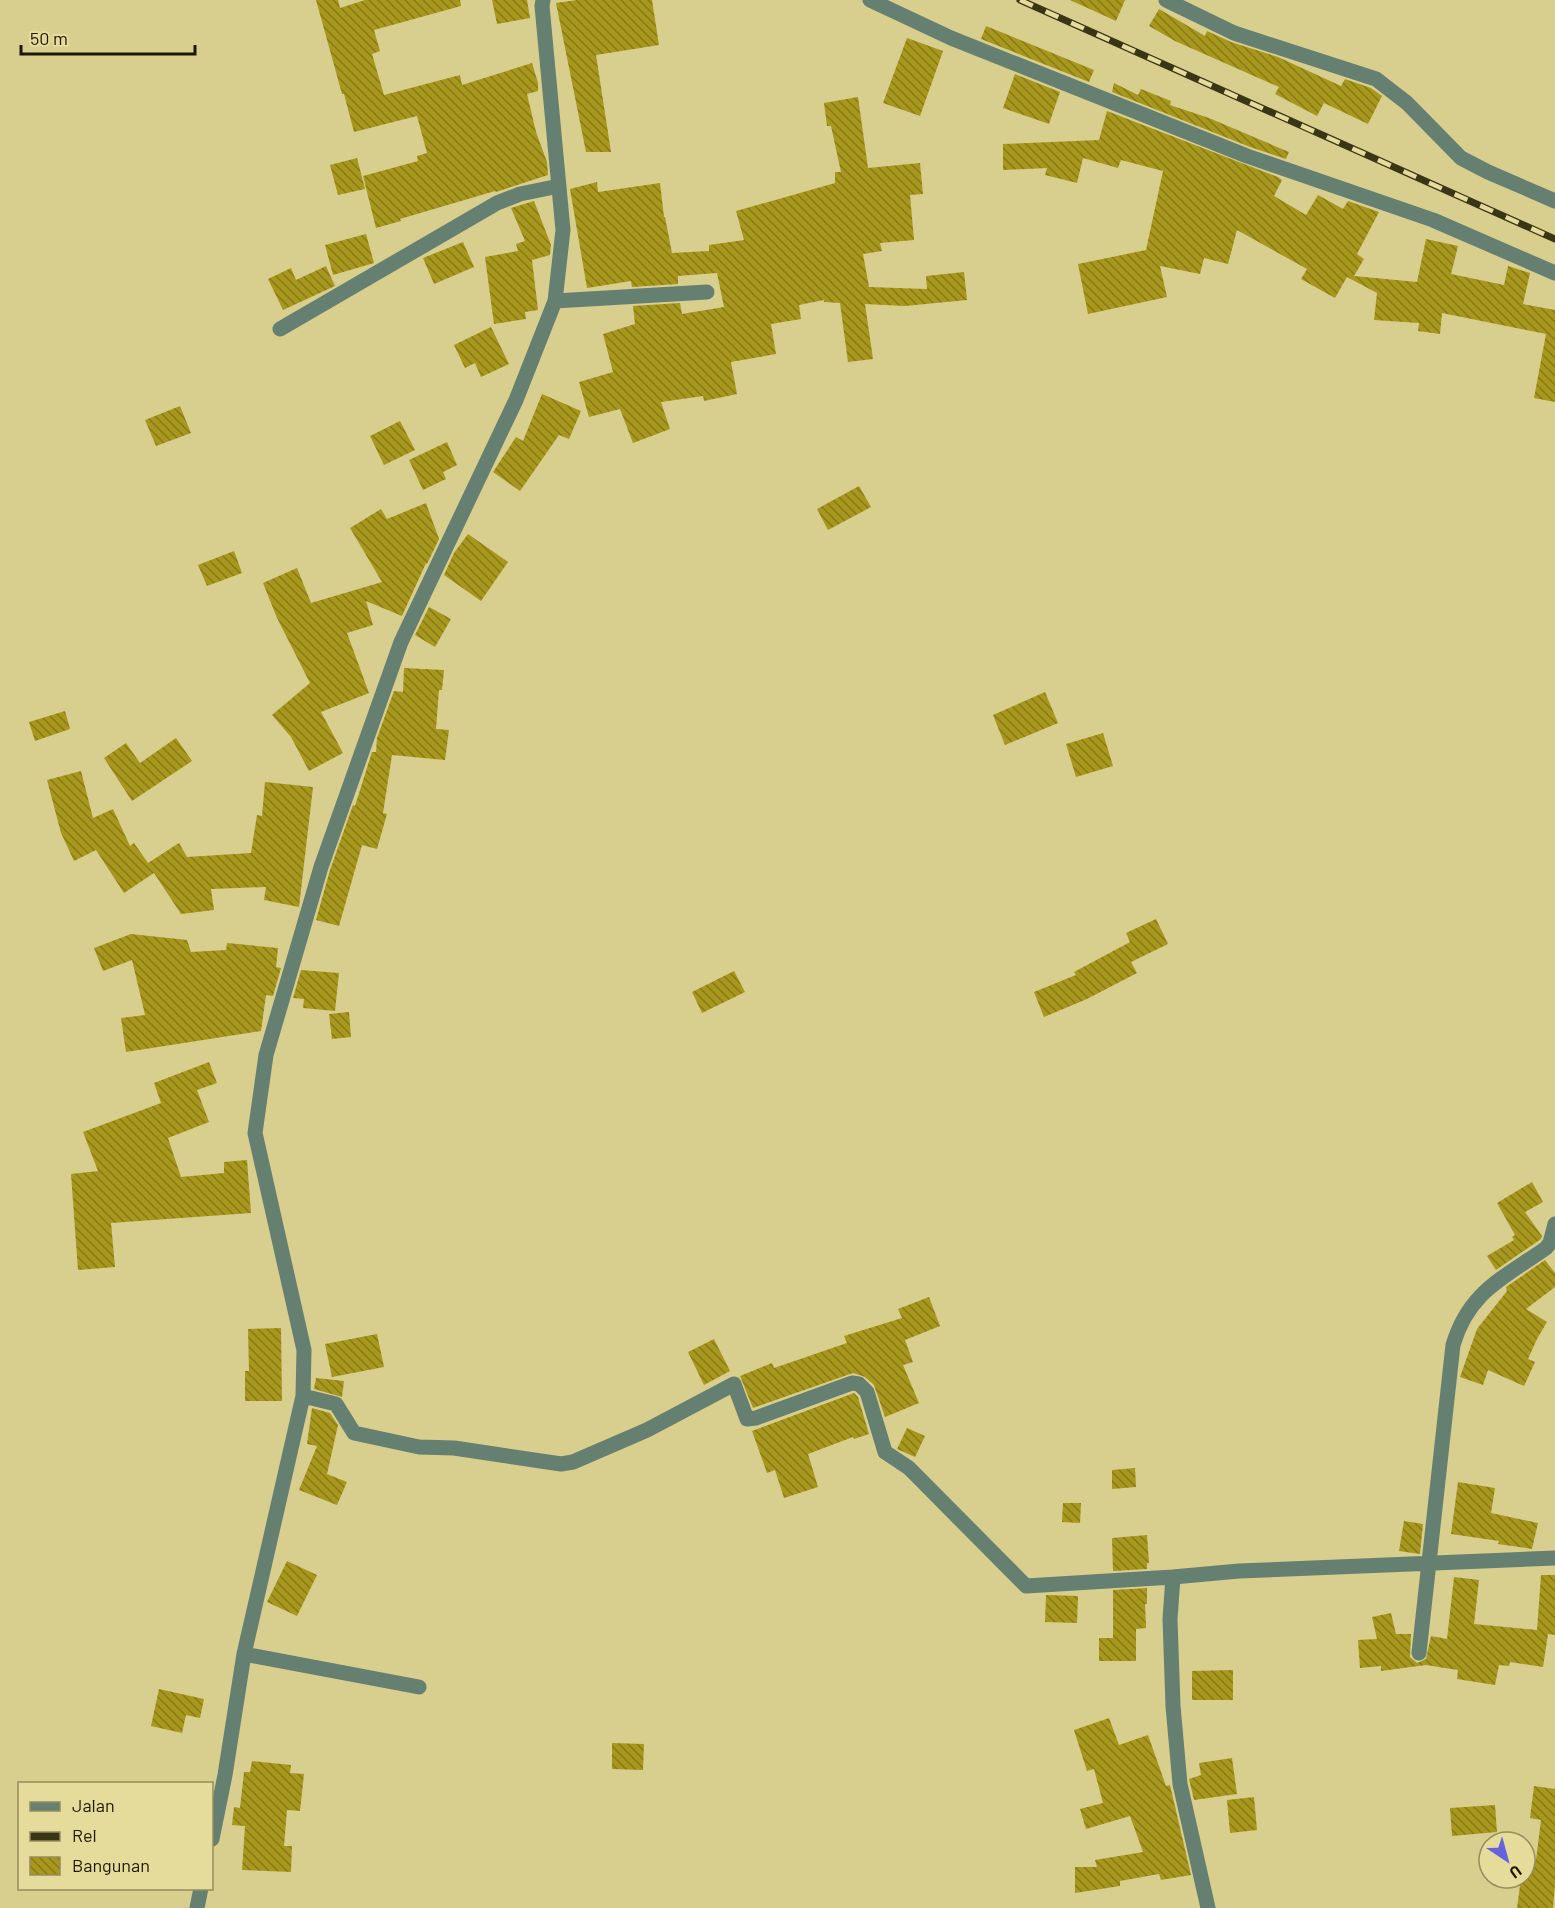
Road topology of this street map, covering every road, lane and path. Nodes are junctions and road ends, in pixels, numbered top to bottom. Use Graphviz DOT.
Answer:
graph roads {
  1 [pos="543,0"];
  2 [pos="870,0"];
  3 [pos="1166,0"];
  4 [pos="559,186"];
  5 [pos="1555,201"];
  6 [pos="1555,273"];
  7 [pos="707,292"];
  8 [pos="555,301"];
  9 [pos="280,329"];
  10 [pos="1555,1224"];
  11 [pos="303,1396"];
  12 [pos="1555,1558"];
  13 [pos="1430,1564"];
  14 [pos="1173,1577"];
  15 [pos="1419,1653"];
  16 [pos="244,1654"];
  17 [pos="419,1688"];
  18 [pos="213,1834"];
  19 [pos="201,1890"];
  20 [pos="197,1908"];
  21 [pos="1208,1908"];
  1 -- 4 [label="street"];
  2 -- 6 [label="street"];
  3 -- 5 [label="street"];
  4 -- 8 [label="street"];
  4 -- 9 [label="street"];
  7 -- 8 [label="street"];
  8 -- 11 [label="street"];
  10 -- 13 [label="street"];
  11 -- 14 [label="street"];
  11 -- 16 [label="street"];
  12 -- 13 [label="street"];
  13 -- 14 [label="street"];
  13 -- 15 [label="street"];
  14 -- 21 [label="street"];
  16 -- 17 [label="street"];
  16 -- 18 [label="street"];
  19 -- 20 [label="street"];
}
